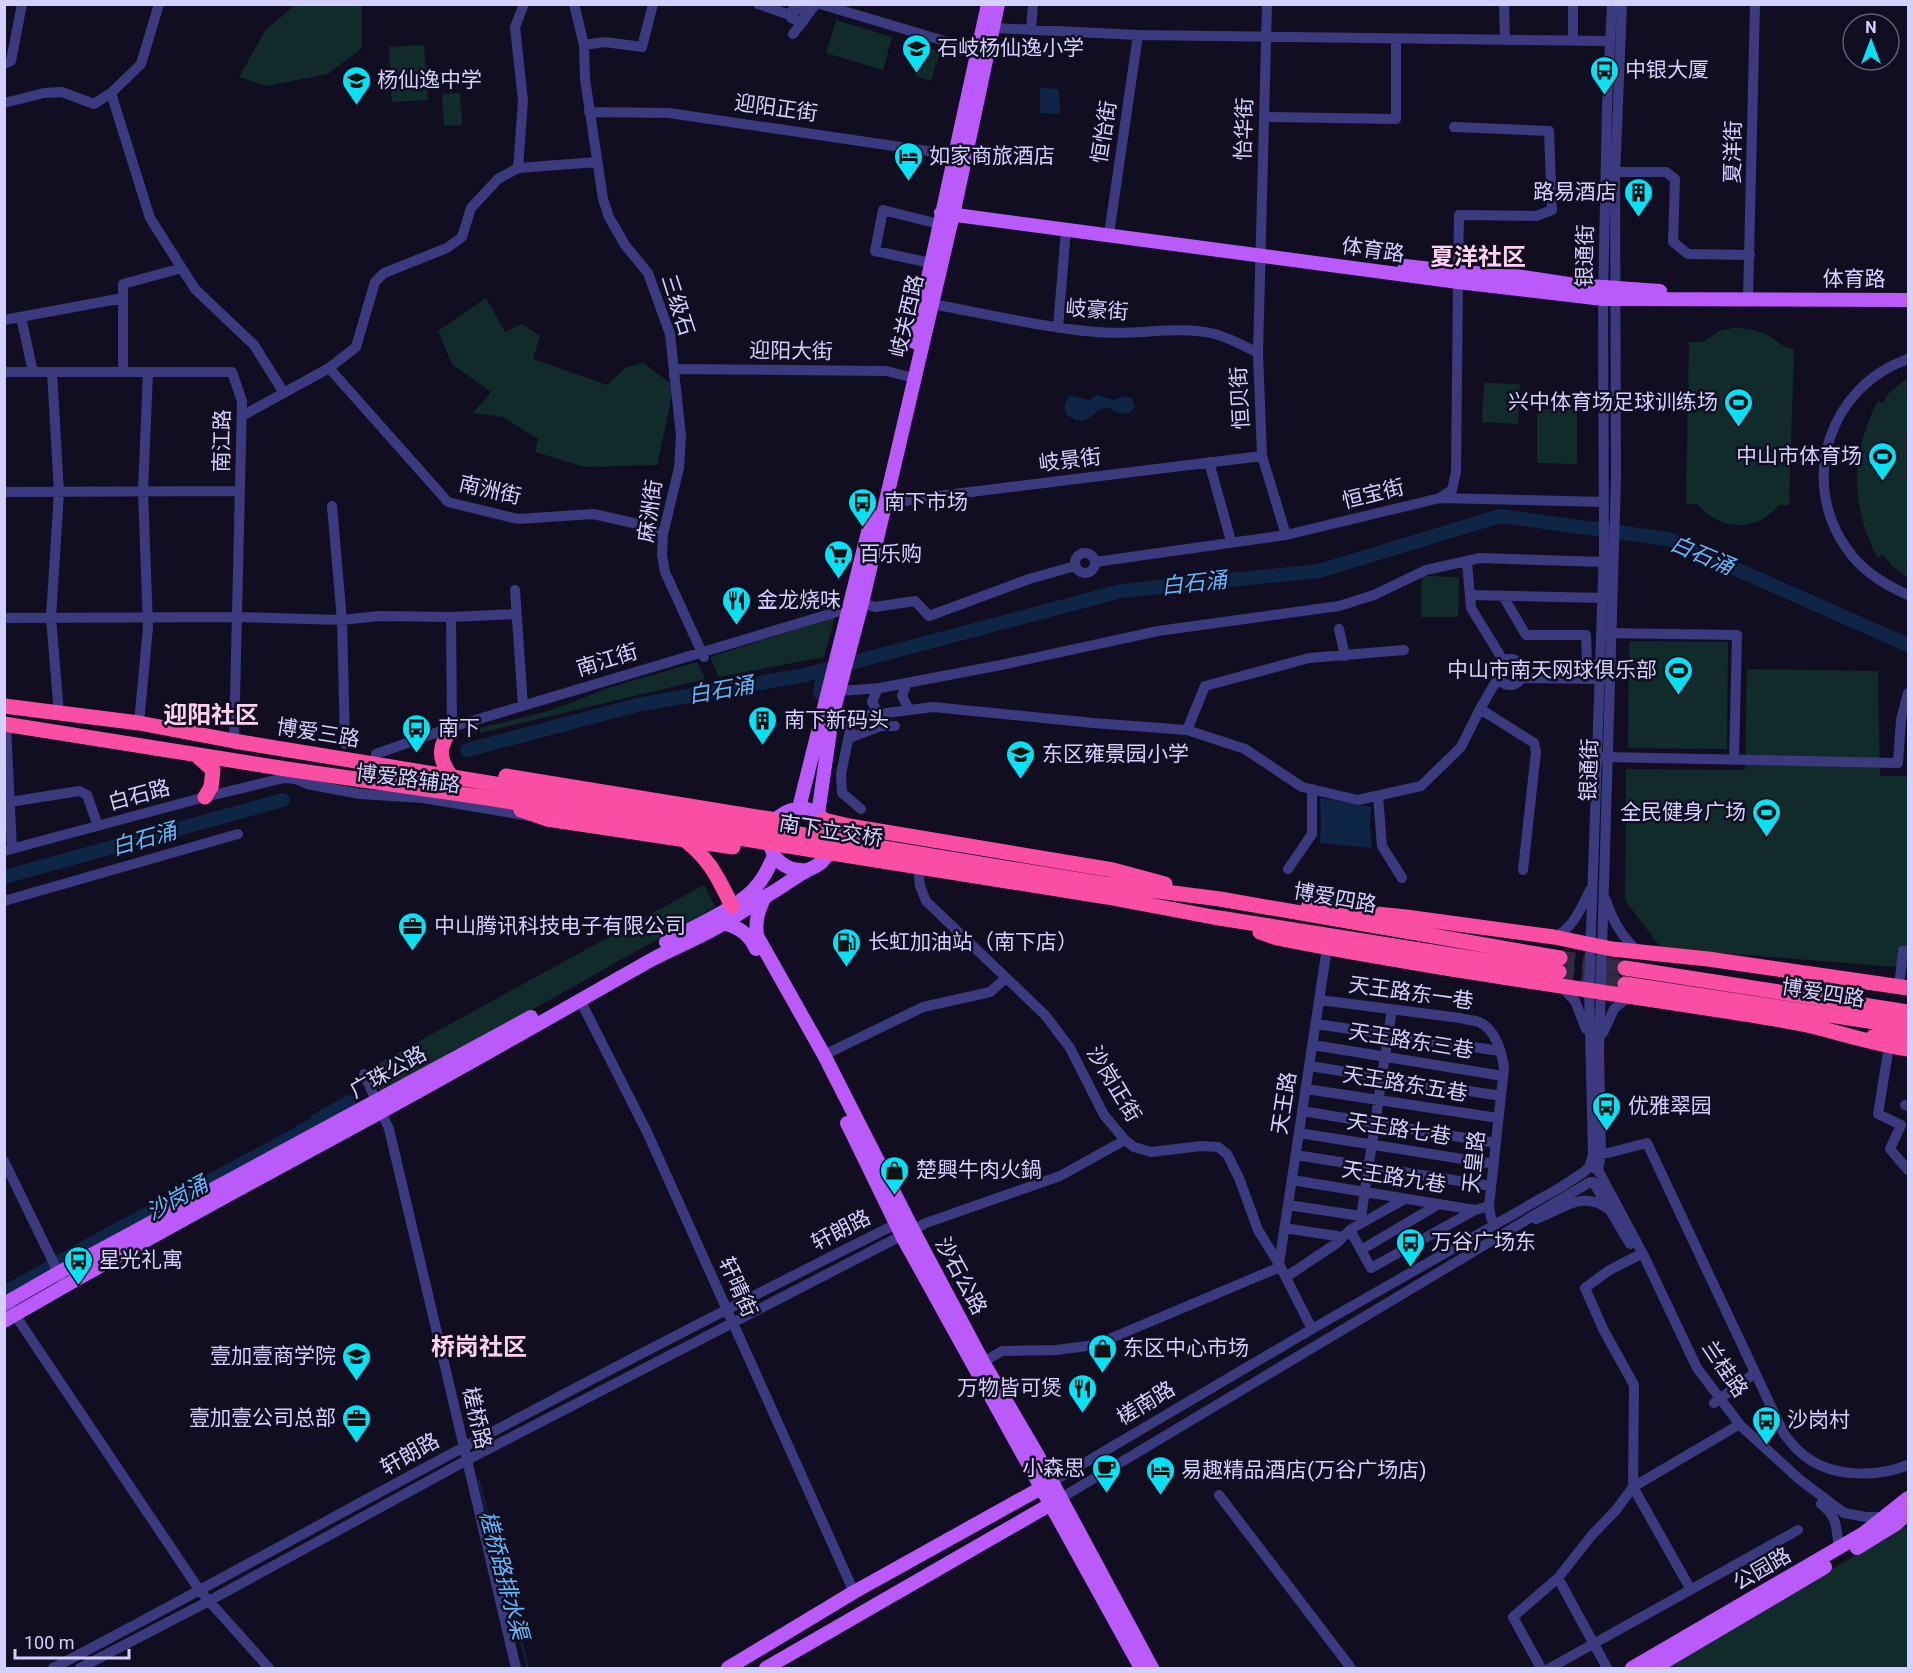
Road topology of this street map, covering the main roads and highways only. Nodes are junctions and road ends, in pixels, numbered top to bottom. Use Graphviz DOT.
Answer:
graph roads {
  1 [pos="988,4"];
  2 [pos="999,4"];
  3 [pos="946,213"];
  4 [pos="1109,231"];
  5 [pos="1908,294"];
  6 [pos="1748,296"];
  7 [pos="1908,300"];
  8 [pos="856,606"];
  9 [pos="834,689"];
  10 [pos="4,706"];
  11 [pos="5,724"];
  12 [pos="452,727"];
  13 [pos="343,751"];
  14 [pos="196,755"];
  15 [pos="447,770"];
  16 [pos="205,797"];
  17 [pos="549,807"];
  18 [pos="799,808"];
  19 [pos="821,817"];
  20 [pos="776,820"];
  21 [pos="687,841"];
  22 [pos="773,854"];
  23 [pos="823,861"];
  24 [pos="807,870"];
  25 [pos="1105,890"];
  26 [pos="765,897"];
  27 [pos="1220,899"];
  28 [pos="1245,904"];
  29 [pos="1158,906"];
  30 [pos="738,907"];
  31 [pos="1213,917"];
  32 [pos="724,923"];
  33 [pos="1560,972"];
  34 [pos="1810,973"];
  35 [pos="1626,983"];
  36 [pos="1904,988"];
  37 [pos="1902,1010"];
  38 [pos="1805,1024"];
  39 [pos="1908,1027"];
  40 [pos="1908,1037"];
  41 [pos="1908,1049"];
  42 [pos="378,1107"];
  43 [pos="904,1230"];
  44 [pos="8,1311"];
  45 [pos="1047,1485"];
  46 [pos="1908,1498"];
  47 [pos="1055,1501"];
  48 [pos="1908,1513"];
  49 [pos="1868,1536"];
  50 [pos="1841,1552"];
  51 [pos="728,1668"];
  52 [pos="766,1668"];
  53 [pos="1141,1668"];
  54 [pos="1152,1668"];
  55 [pos="1632,1668"];
  56 [pos="1654,1668"];
  1 -- 3 [label="main road, 岐关西路"];
  2 -- 3 [label="main road, 岐关西路"];
  3 -- 4 [label="main road, 体育路"];
  3 -- 4 [label="main road, 体育路"];
  3 -- 8 [label="main road, 岐关西路"];
  3 -- 8 [label="main road, 岐关西路"];
  4 -- 6 [label="main road, 体育路"];
  5 -- 6 [label="main road, 体育路"];
  6 -- 7 [label="main road, 体育路"];
  8 -- 9 [label="main road, 岐关西路"];
  9 -- 18 [label="main road"];
  9 -- 19 [label="main road"];
  10 -- 13 [label="highway, 博爱三路"];
  11 -- 14 [label="highway, 博爱三路"];
  12 -- 15 [label="highway"];
  13 -- 15 [label="highway, 博爱三路"];
  13 -- 15 [label="highway"];
  14 -- 16 [label="highway"];
  14 -- 17 [label="highway, 博爱三路"];
  15 -- 17 [label="highway, 博爱三路"];
  15 -- 20 [label="highway"];
  17 -- 21 [label="highway"];
  17 -- 25 [label="highway, 南下立交桥"];
  18 -- 19 [label="main road"];
  18 -- 20 [label="main road"];
  19 -- 23 [label="main road"];
  19 -- 27 [label="highway"];
  20 -- 22 [label="main road"];
  21 -- 22 [label="highway"];
  21 -- 30 [label="highway"];
  22 -- 24 [label="main road"];
  22 -- 30 [label="main road, 广珠公路"];
  23 -- 24 [label="main road"];
  23 -- 29 [label="highway"];
  24 -- 26 [label="main road"];
  25 -- 27 [label="highway, 博爱四路"];
  25 -- 29 [label="highway, 博爱四路"];
  26 -- 30 [label="main road"];
  26 -- 43 [label="main road, 沙石公路"];
  27 -- 28 [label="highway, 博爱四路"];
  28 -- 33 [label="highway, 博爱四路"];
  28 -- 34 [label="highway"];
  29 -- 31 [label="highway, 博爱四路"];
  30 -- 32 [label="main road, 广珠公路"];
  30 -- 42 [label="main road, 广珠公路"];
  31 -- 33 [label="highway, 博爱四路"];
  31 -- 33 [label="highway"];
  32 -- 42 [label="main road, 广珠公路"];
  32 -- 43 [label="main road, 沙石公路"];
  33 -- 35 [label="highway"];
  34 -- 36 [label="highway"];
  34 -- 37 [label="highway"];
  35 -- 37 [label="highway, 博爱四路"];
  35 -- 38 [label="highway"];
  35 -- 39 [label="highway, 博爱四路"];
  38 -- 40 [label="highway"];
  38 -- 41 [label="highway"];
  42 -- 44 [label="main road, 广珠公路"];
  43 -- 45 [label="main road, 沙石公路"];
  43 -- 45 [label="main road, 沙石公路"];
  45 -- 47 [label="main road, 沙石公路"];
  45 -- 51 [label="main road, 槎南路"];
  46 -- 49 [label="main road, 公园路"];
  47 -- 52 [label="main road, 槎南路"];
  47 -- 53 [label="main road, 沙石公路"];
  47 -- 54 [label="main road, 沙石公路"];
  48 -- 49 [label="main road, 公园路"];
  49 -- 50 [label="main road, 公园路"];
  50 -- 55 [label="main road, 公园路"];
  50 -- 56 [label="main road, 公园路"];
}
